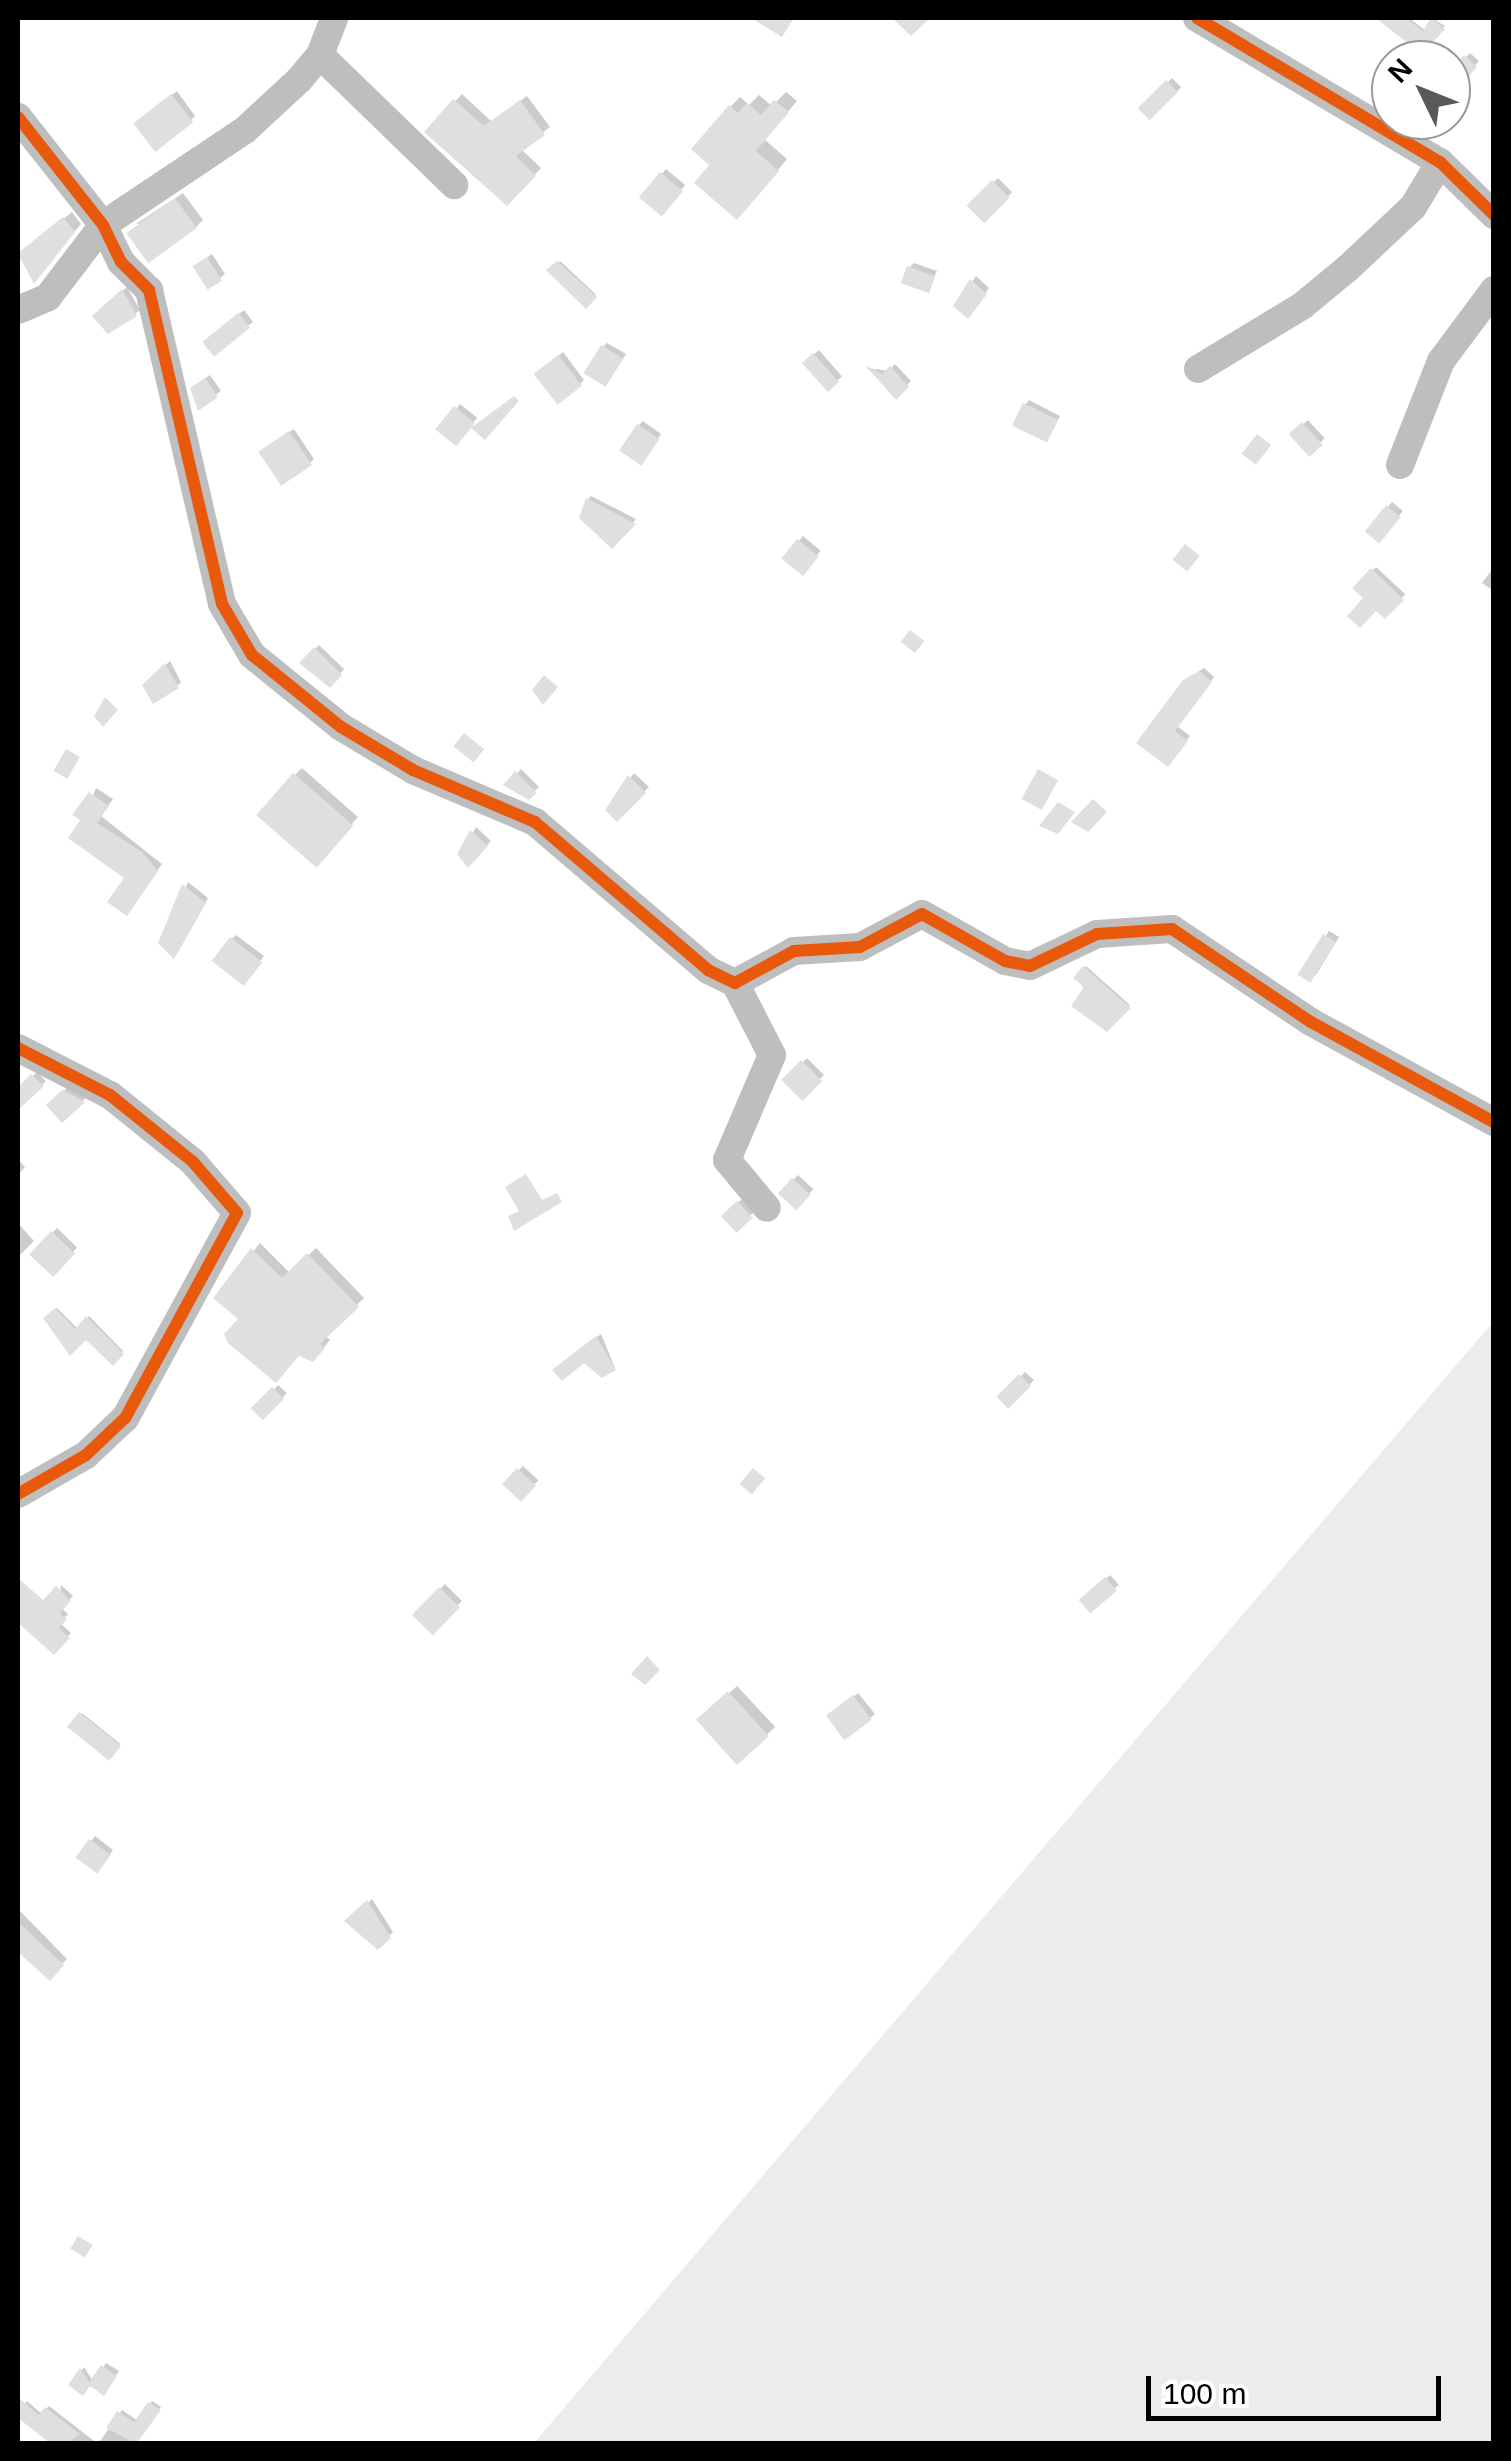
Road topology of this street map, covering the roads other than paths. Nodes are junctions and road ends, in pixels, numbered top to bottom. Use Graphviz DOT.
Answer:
graph roads {
  1 [pos="334,18"];
  2 [pos="1197,18"];
  3 [pos="320,55"];
  4 [pos="18,116"];
  5 [pos="1440,162"];
  6 [pos="454,184"];
  7 [pos="1494,214"];
  8 [pos="103,225"];
  9 [pos="1494,290"];
  10 [pos="18,310"];
  11 [pos="1198,369"];
  12 [pos="1400,465"];
  13 [pos="735,984"];
  14 [pos="18,1048"];
  15 [pos="1494,1122"];
  16 [pos="767,1208"];
  17 [pos="18,1494"];
  1 -- 3 [label="street"];
  2 -- 5 [label="street"];
  3 -- 6 [label="street"];
  3 -- 8 [label="street"];
  4 -- 8 [label="street"];
  5 -- 7 [label="street"];
  5 -- 11 [label="street"];
  8 -- 10 [label="street"];
  8 -- 13 [label="street"];
  9 -- 12 [label="street"];
  13 -- 15 [label="street"];
  13 -- 16 [label="street"];
  14 -- 17 [label="street"];
}
